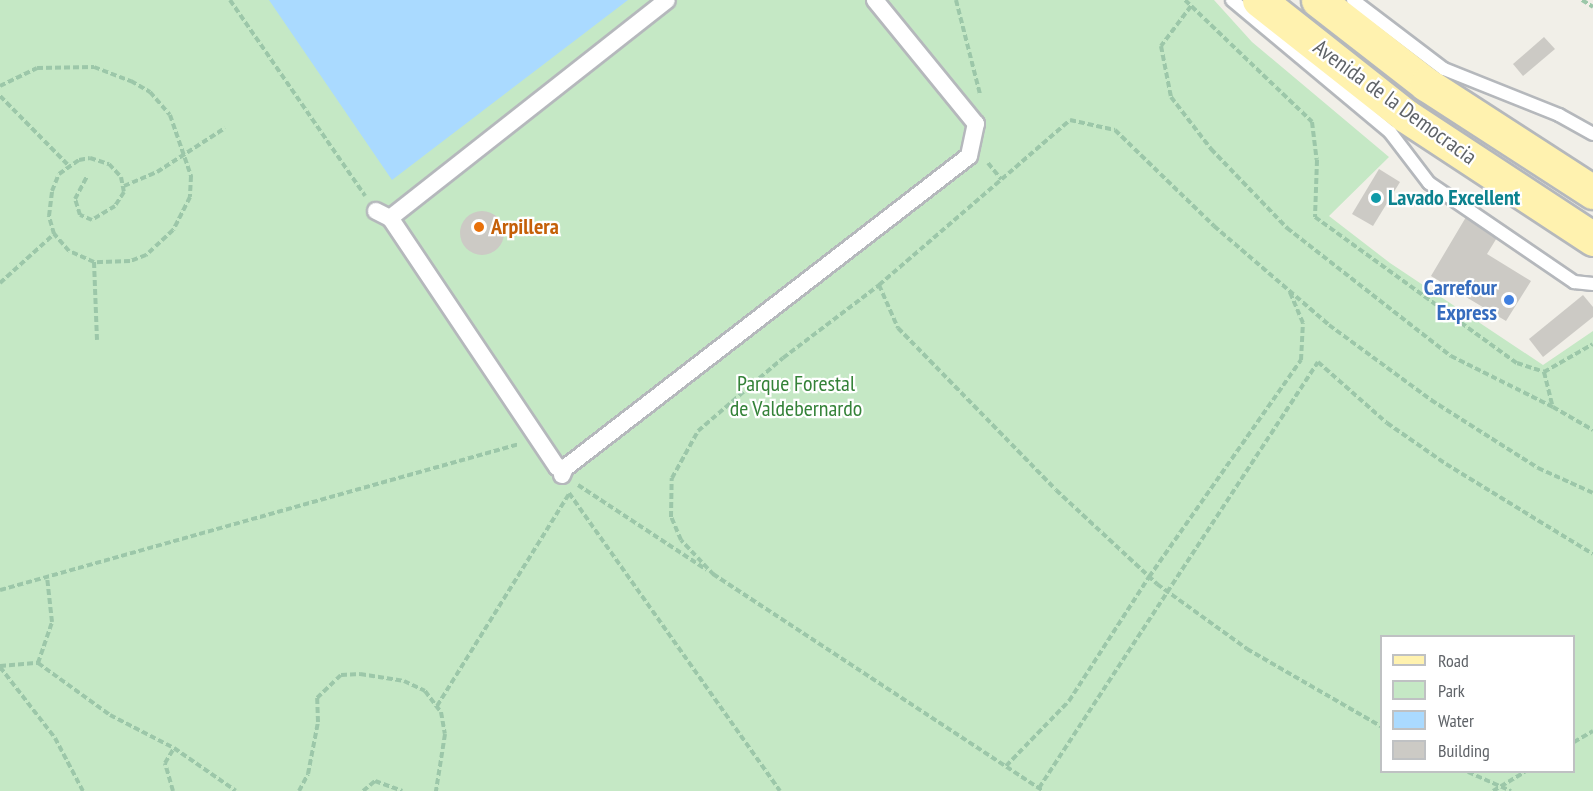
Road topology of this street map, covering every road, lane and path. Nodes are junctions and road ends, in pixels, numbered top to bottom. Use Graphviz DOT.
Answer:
graph roads {
  1 [pos="230,0"];
  2 [pos="667,0"];
  3 [pos="875,0"];
  4 [pos="956,0"];
  5 [pos="1185,0"];
  6 [pos="1232,0"];
  7 [pos="1260,0"];
  8 [pos="1318,0"];
  9 [pos="1353,0"];
  10 [pos="1582,0"];
  11 [pos="1191,6"];
  12 [pos="1593,7"];
  13 [pos="0,86"];
  14 [pos="0,96"];
  15 [pos="987,124"];
  16 [pos="225,128"];
  17 [pos="1593,134"];
  18 [pos="976,148"];
  19 [pos="185,153"];
  20 [pos="69,166"];
  21 [pos="87,176"];
  22 [pos="1000,178"];
  23 [pos="124,186"];
  24 [pos="1593,192"];
  25 [pos="383,215"];
  26 [pos="54,234"];
  27 [pos="1593,239"];
  28 [pos="94,262"];
  29 [pos="0,283"];
  30 [pos="1593,284"];
  31 [pos="879,285"];
  32 [pos="1290,292"];
  33 [pos="98,340"];
  34 [pos="1593,344"];
  35 [pos="1544,372"];
  36 [pos="1553,407"];
  37 [pos="1593,430"];
  38 [pos="521,444"];
  39 [pos="564,471"];
  40 [pos="1593,493"];
  41 [pos="569,494"];
  42 [pos="1593,554"];
  43 [pos="714,575"];
  44 [pos="47,577"];
  45 [pos="1149,577"];
  46 [pos="0,590"];
  47 [pos="1168,593"];
  48 [pos="38,663"];
  49 [pos="0,666"];
  50 [pos="436,706"];
  51 [pos="1380,726"];
  52 [pos="1593,731"];
  53 [pos="1575,741"];
  54 [pos="174,748"];
  55 [pos="1006,766"];
  56 [pos="1472,773"];
  57 [pos="1522,773"];
  58 [pos="1500,786"];
  59 [pos="1041,790"];
  60 [pos="82,791"];
  61 [pos="173,791"];
  62 [pos="236,791"];
  63 [pos="299,791"];
  64 [pos="363,791"];
  65 [pos="402,791"];
  66 [pos="436,791"];
  67 [pos="780,791"];
  68 [pos="1493,791"];
  69 [pos="1511,791"];
  1 -- 25 [label="path"];
  2 -- 25 [label="street"];
  3 -- 18 [label="street"];
  4 -- 15 [label="path"];
  5 -- 11 [label="path"];
  6 -- 30 [label="lane"];
  7 -- 27 [label="main road, Avenida de la Democracia"];
  8 -- 24 [label="main road, Avenida de la Democracia"];
  9 -- 17 [label="lane"];
  10 -- 12 [label="path"];
  11 -- 35 [label="path"];
  11 -- 36 [label="path"];
  13 -- 19 [label="path"];
  14 -- 20 [label="path"];
  15 -- 18 [label="street"];
  16 -- 19 [label="path"];
  18 -- 22 [label="path"];
  18 -- 39 [label="street"];
  19 -- 23 [label="path"];
  19 -- 28 [label="path"];
  20 -- 23 [label="path"];
  20 -- 26 [label="path"];
  21 -- 23 [label="path"];
  22 -- 31 [label="path"];
  22 -- 32 [label="path"];
  25 -- 39 [label="street"];
  26 -- 28 [label="path"];
  26 -- 29 [label="path"];
  28 -- 33 [label="path"];
  31 -- 43 [label="path"];
  31 -- 45 [label="path"];
  32 -- 40 [label="path"];
  32 -- 45 [label="path"];
  34 -- 35 [label="path"];
  35 -- 36 [label="path"];
  36 -- 37 [label="path"];
  38 -- 44 [label="path"];
  39 -- 41 [label="path"];
  39 -- 43 [label="path"];
  41 -- 50 [label="path"];
  41 -- 67 [label="path"];
  42 -- 47 [label="path"];
  43 -- 55 [label="path"];
  44 -- 46 [label="path"];
  44 -- 48 [label="path"];
  45 -- 47 [label="path"];
  45 -- 55 [label="path"];
  47 -- 51 [label="path"];
  47 -- 59 [label="path"];
  48 -- 49 [label="path"];
  48 -- 54 [label="path"];
  49 -- 60 [label="path"];
  50 -- 63 [label="path"];
  50 -- 66 [label="path"];
  52 -- 53 [label="path"];
  54 -- 61 [label="path"];
  54 -- 62 [label="path"];
  55 -- 59 [label="path"];
  56 -- 58 [label="path"];
  57 -- 58 [label="path"];
  58 -- 68 [label="path"];
  58 -- 69 [label="path"];
  64 -- 65 [label="path"];
}
